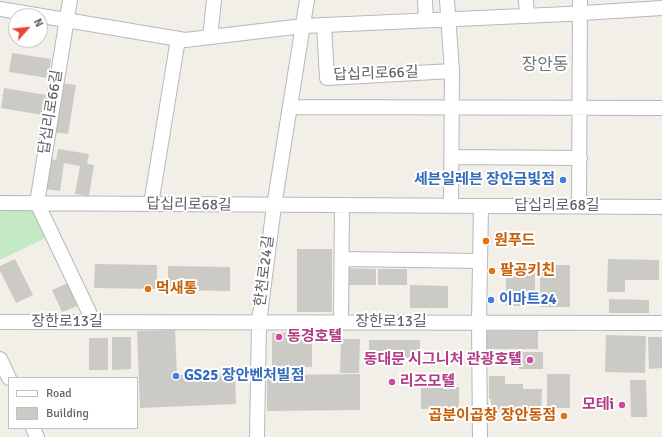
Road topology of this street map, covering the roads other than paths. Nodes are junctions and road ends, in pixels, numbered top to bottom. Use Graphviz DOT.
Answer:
graph roads {
  1 [pos="70,0"];
  2 [pos="214,0"];
  3 [pos="307,0"];
  4 [pos="425,0"];
  5 [pos="447,0"];
  6 [pos="526,0"];
  7 [pos="580,6"];
  8 [pos="662,8"];
  9 [pos="0,9"];
  10 [pos="527,16"];
  11 [pos="447,19"];
  12 [pos="66,20"];
  13 [pos="426,20"];
  14 [pos="324,25"];
  15 [pos="303,26"];
  16 [pos="210,37"];
  17 [pos="178,39"];
  18 [pos="452,71"];
  19 [pos="290,107"];
  20 [pos="452,108"];
  21 [pos="580,108"];
  22 [pos="662,108"];
  23 [pos="452,157"];
  24 [pos="580,158"];
  25 [pos="0,203"];
  26 [pos="37,203"];
  27 [pos="151,204"];
  28 [pos="274,206"];
  29 [pos="342,206"];
  30 [pos="451,206"];
  31 [pos="481,206"];
  32 [pos="579,206"];
  33 [pos="662,207"];
  34 [pos="342,259"];
  35 [pos="480,261"];
  36 [pos="0,322"];
  37 [pos="89,322"];
  38 [pos="259,322"];
  39 [pos="341,322"];
  40 [pos="479,322"];
  41 [pos="662,323"];
  42 [pos="0,359"];
  43 [pos="9,377"];
  44 [pos="257,437"];
  45 [pos="480,437"];
  1 -- 12 [label="street, 답십리로66길"];
  2 -- 16 [label="street"];
  3 -- 15 [label="street, 한천로24길"];
  4 -- 13 [label="street"];
  5 -- 11 [label="street"];
  6 -- 10 [label="street"];
  7 -- 8 [label="street"];
  7 -- 10 [label="street"];
  7 -- 21 [label="street"];
  9 -- 12 [label="street"];
  10 -- 11 [label="street"];
  11 -- 13 [label="street"];
  11 -- 18 [label="street"];
  12 -- 17 [label="street"];
  12 -- 26 [label="street, 답십리로66길"];
  13 -- 14 [label="street"];
  14 -- 15 [label="street"];
  14 -- 18 [label="street, 답십리로66길"];
  15 -- 16 [label="street"];
  15 -- 19 [label="street, 한천로24길"];
  16 -- 17 [label="street"];
  17 -- 27 [label="street"];
  18 -- 20 [label="street"];
  19 -- 20 [label="street"];
  19 -- 28 [label="street, 한천로24길"];
  20 -- 21 [label="street"];
  20 -- 23 [label="street"];
  21 -- 22 [label="street"];
  21 -- 24 [label="street"];
  23 -- 24 [label="street"];
  23 -- 30 [label="street"];
  24 -- 32 [label="street"];
  25 -- 26 [label="street, 답십리로68길"];
  26 -- 27 [label="street, 답십리로68길"];
  26 -- 37 [label="street"];
  27 -- 28 [label="street, 답십리로68길"];
  28 -- 29 [label="street, 답십리로68길"];
  28 -- 38 [label="street, 한천로24길"];
  29 -- 30 [label="street, 답십리로68길"];
  29 -- 34 [label="street"];
  30 -- 31 [label="street, 답십리로68길"];
  31 -- 32 [label="street, 답십리로68길"];
  31 -- 35 [label="street"];
  32 -- 33 [label="street, 답십리로68길"];
  34 -- 35 [label="street"];
  34 -- 39 [label="street"];
  35 -- 40 [label="street"];
  36 -- 37 [label="street, 장한로13길"];
  37 -- 38 [label="street, 장한로13길"];
  38 -- 39 [label="street, 장한로13길"];
  38 -- 44 [label="street, 한천로24길"];
  39 -- 40 [label="street, 장한로13길"];
  40 -- 41 [label="street, 장한로13길"];
  40 -- 45 [label="street"];
  42 -- 43 [label="street"];
}
